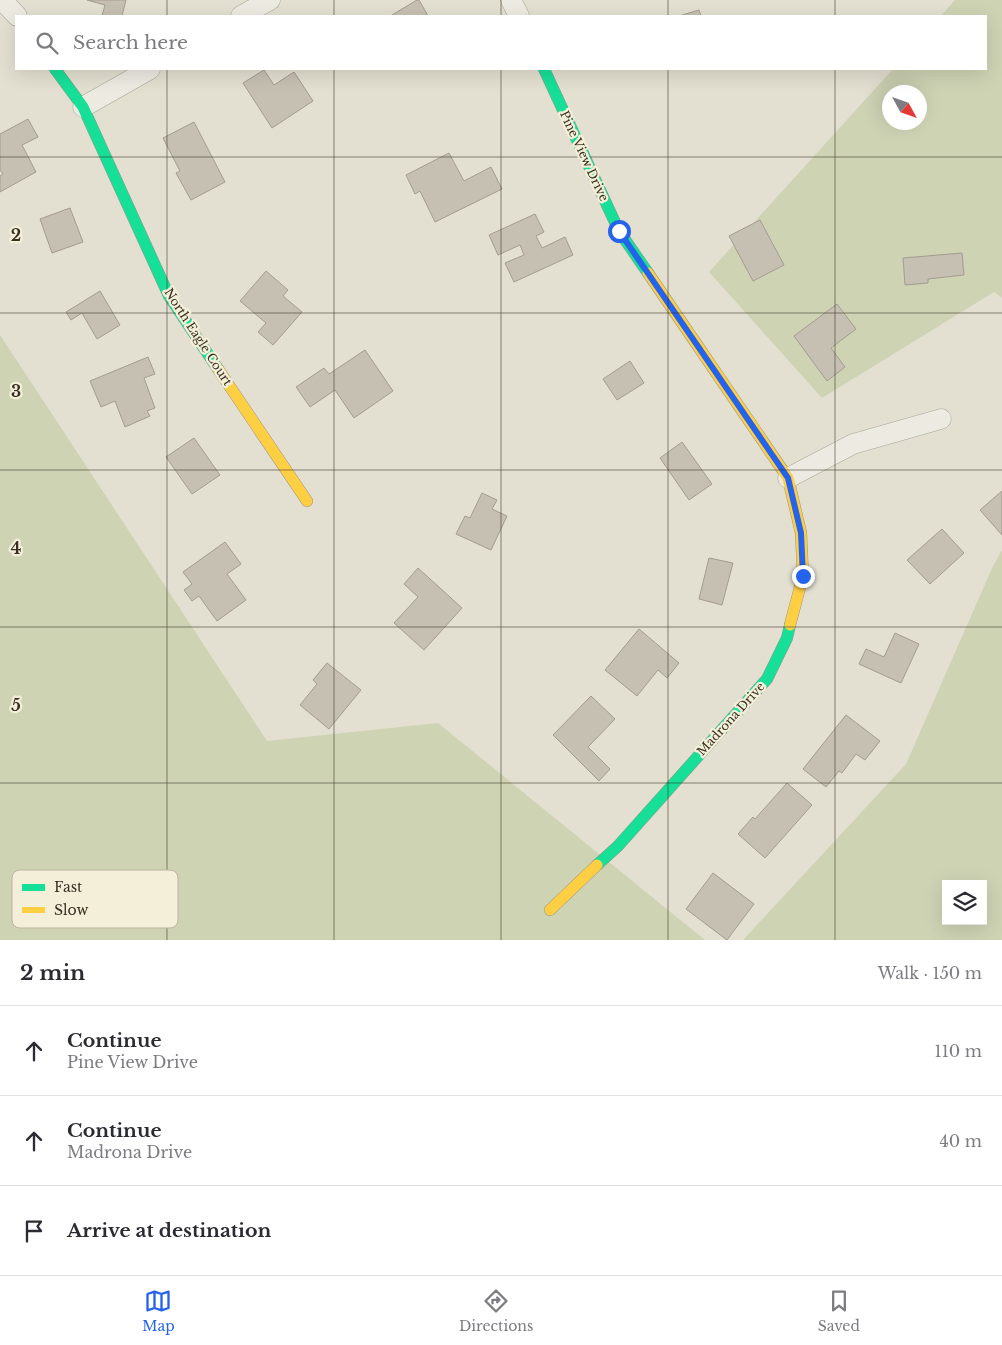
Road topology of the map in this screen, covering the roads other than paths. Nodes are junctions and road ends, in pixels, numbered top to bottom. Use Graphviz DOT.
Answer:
graph roads {
  1 [pos="2,0"];
  2 [pos="270,0"];
  3 [pos="511,0"];
  4 [pos="16,15"];
  5 [pos="243,15"];
  6 [pos="518,15"];
  7 [pos="56,70"];
  8 [pos="148,70"];
  9 [pos="544,70"];
  10 [pos="83,108"];
  11 [pos="941,419"];
  12 [pos="788,478"];
  13 [pos="308,501"];
  14 [pos="550,910"];
  1 -- 4 [label="street"];
  2 -- 5 [label="street"];
  3 -- 6 [label="street"];
  7 -- 10 [label="street, North Eagle Court"];
  8 -- 10 [label="street"];
  9 -- 12 [label="street, Pine View Drive"];
  10 -- 13 [label="street, North Eagle Court"];
  11 -- 12 [label="street"];
  12 -- 14 [label="street, Madrona Drive"];
}
